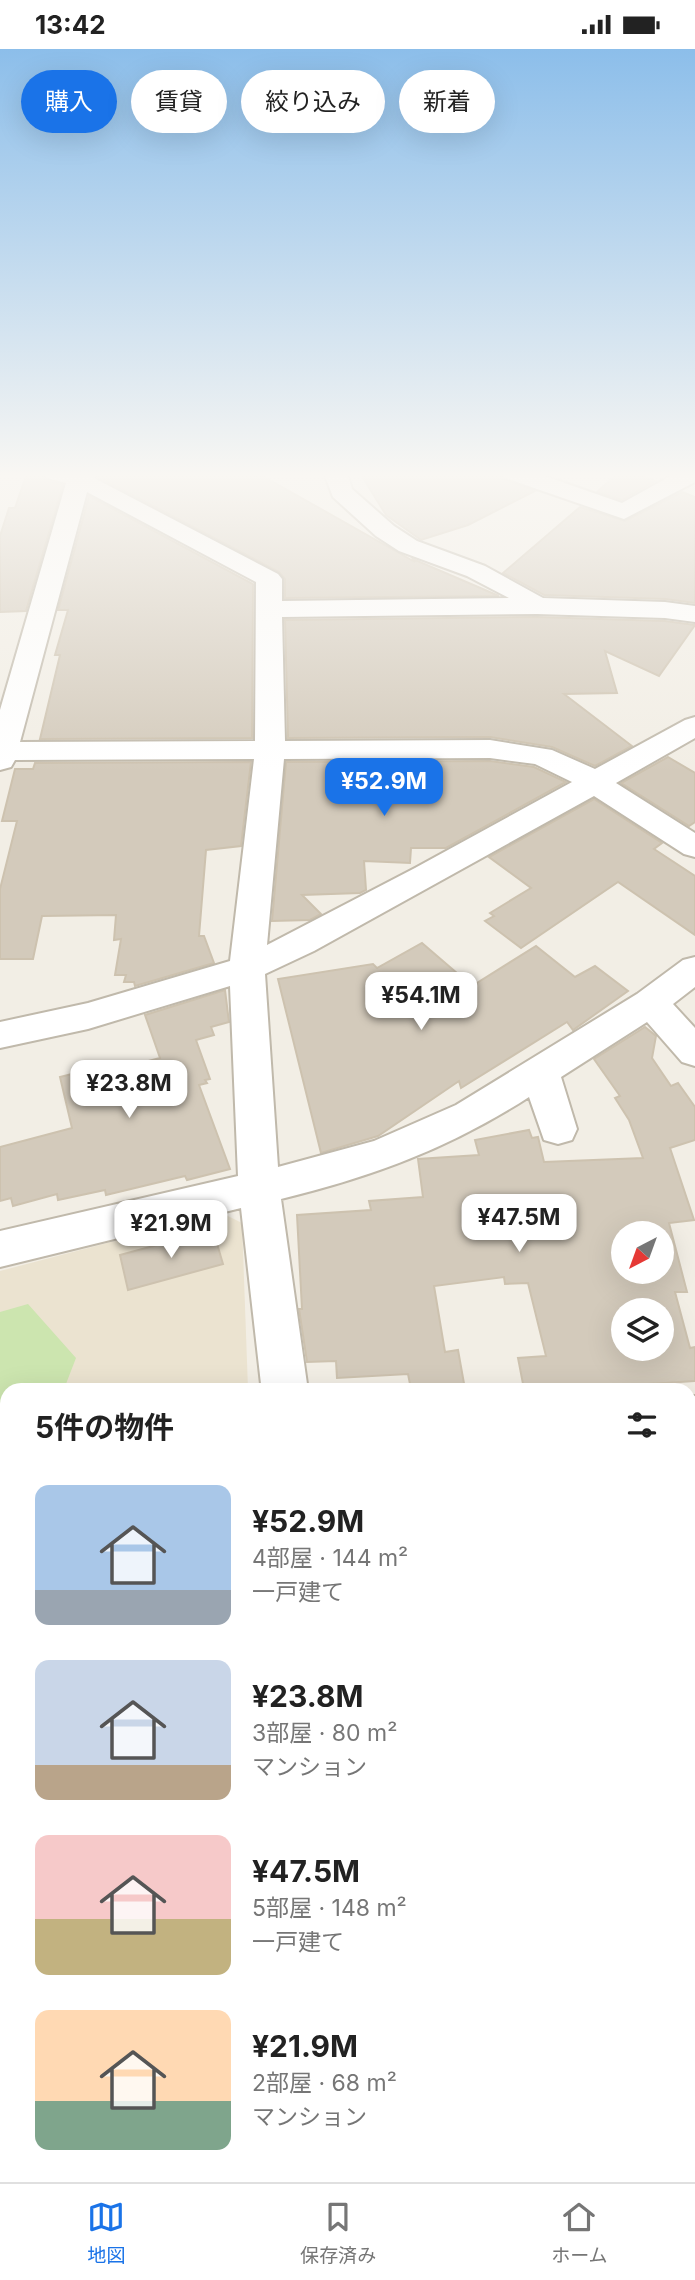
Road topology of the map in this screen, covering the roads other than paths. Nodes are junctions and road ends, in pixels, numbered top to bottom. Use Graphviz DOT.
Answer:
graph roads {
  1 [pos="48,573"];
  2 [pos="257,573"];
  3 [pos="479,573"];
  4 [pos="537,606"];
  5 [pos="269,609"];
  6 [pos="695,614"];
  7 [pos="695,726"];
  8 [pos="270,751"];
  9 [pos="1,754"];
  10 [pos="594,781"];
  11 [pos="695,847"];
  12 [pos="247,968"];
  13 [pos="695,969"];
  14 [pos="650,1003"];
  15 [pos="0,1035"];
  16 [pos="695,1052"];
  17 [pos="541,1073"];
  18 [pos="558,1129"];
  19 [pos="259,1187"];
  20 [pos="0,1249"];
  21 [pos="288,1383"];
  1 -- 9 [label="street"];
  2 -- 5 [label="street"];
  3 -- 4 [label="street"];
  4 -- 5 [label="street"];
  4 -- 6 [label="street"];
  5 -- 8 [label="street"];
  7 -- 10 [label="street"];
  8 -- 9 [label="street"];
  8 -- 10 [label="street"];
  8 -- 12 [label="street"];
  10 -- 11 [label="street"];
  10 -- 12 [label="street"];
  12 -- 15 [label="street"];
  12 -- 19 [label="street"];
  13 -- 14 [label="street"];
  14 -- 16 [label="street"];
  14 -- 17 [label="street"];
  17 -- 18 [label="street"];
  17 -- 19 [label="street"];
  19 -- 20 [label="street"];
  19 -- 21 [label="street"];
}
